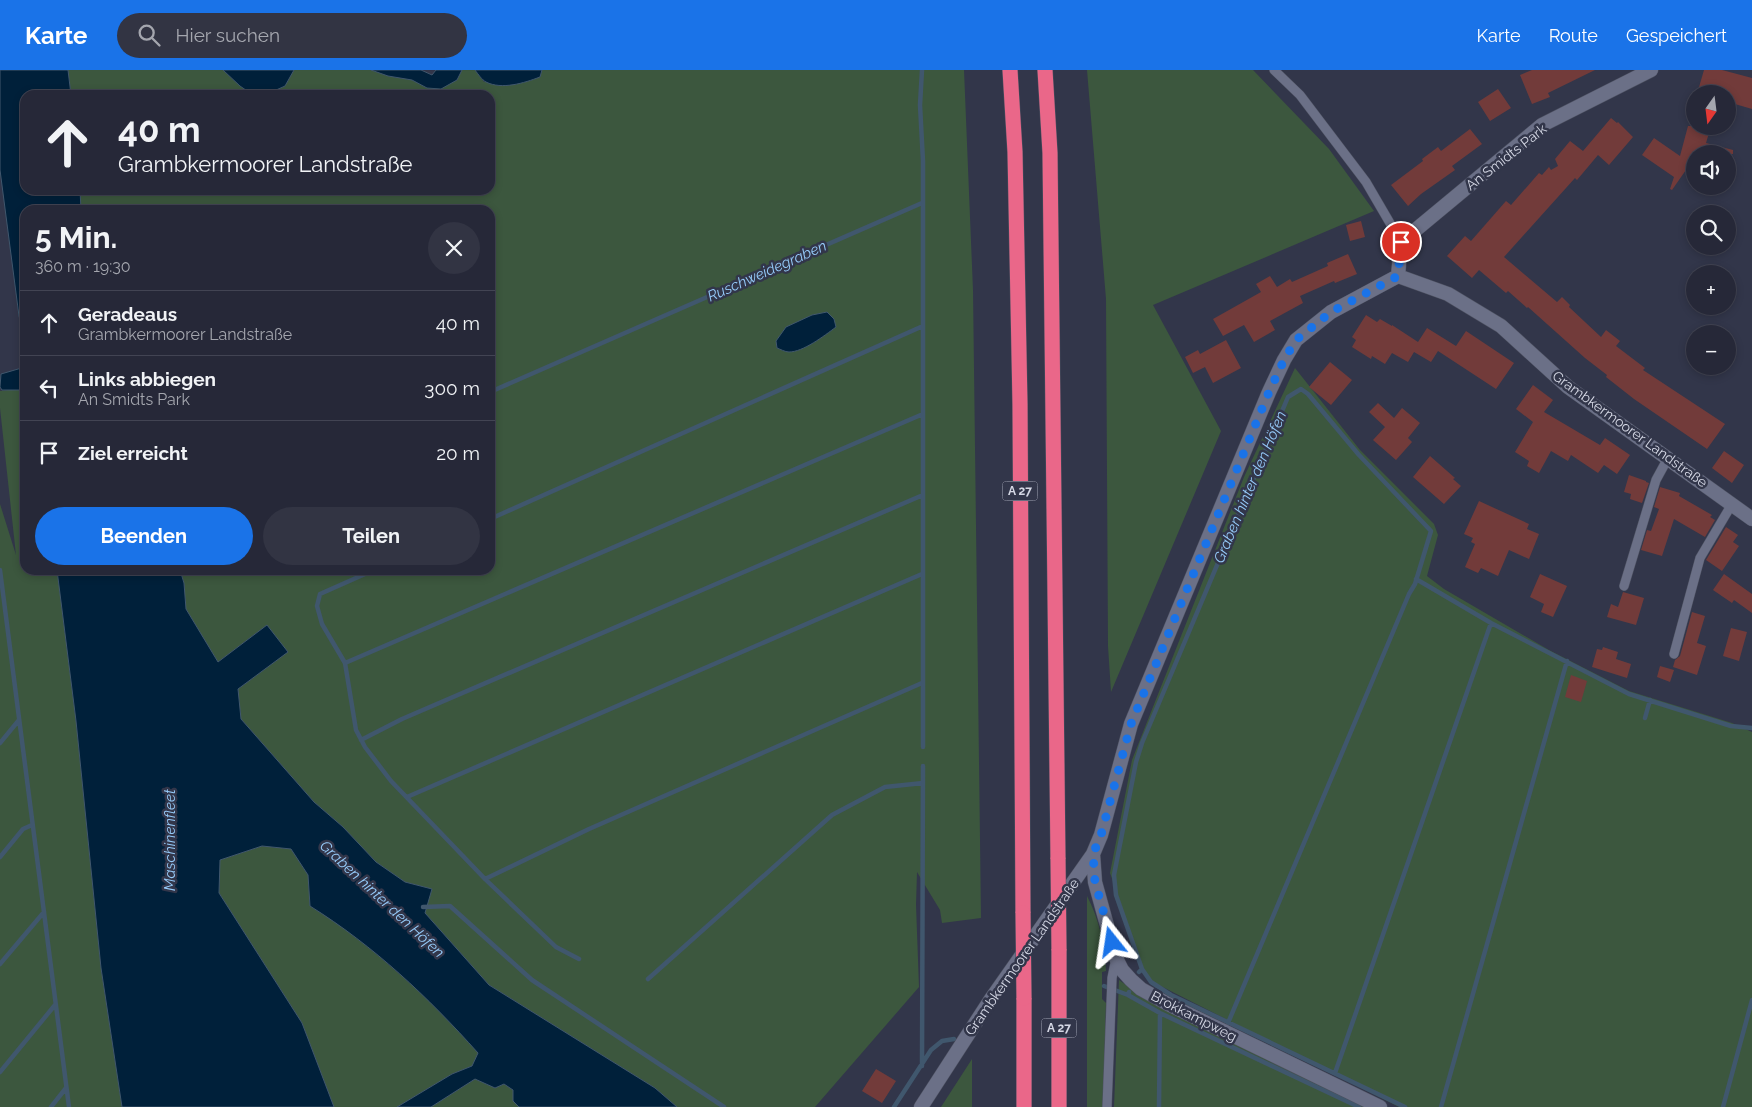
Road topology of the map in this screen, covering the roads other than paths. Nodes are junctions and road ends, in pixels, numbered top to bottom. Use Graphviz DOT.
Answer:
graph roads {
  1 [pos="1010,70"];
  2 [pos="1045,70"];
  3 [pos="1274,70"];
  4 [pos="1651,70"];
  5 [pos="1401,242"];
  6 [pos="1398,276"];
  7 [pos="1668,458"];
  8 [pos="1732,504"];
  9 [pos="1752,519"];
  10 [pos="1624,586"];
  11 [pos="1674,654"];
  12 [pos="1093,854"];
  13 [pos="1116,958"];
  14 [pos="920,1107"];
  15 [pos="1024,1107"];
  16 [pos="1059,1107"];
  17 [pos="1106,1107"];
  18 [pos="1380,1107"];
  1 -- 15 [label="highway, A 27, bridge"];
  2 -- 16 [label="highway, A 27, bridge"];
  3 -- 5 [label="lane"];
  4 -- 5 [label="street, An Smidts Park"];
  5 -- 6 [label="street"];
  6 -- 7 [label="street, Grambkermoorer Landstraße"];
  6 -- 12 [label="street, Grambkermoorer Landstraße"];
  7 -- 8 [label="street, Grambkermoorer Landstraße"];
  7 -- 10 [label="lane"];
  8 -- 9 [label="street, Grambkermoorer Landstraße"];
  8 -- 11 [label="lane"];
  12 -- 13 [label="street, Brokkampweg"];
  12 -- 14 [label="street, Grambkermoorer Landstraße"];
  13 -- 17 [label="lane"];
  13 -- 18 [label="street, Brokkampweg"];
}
